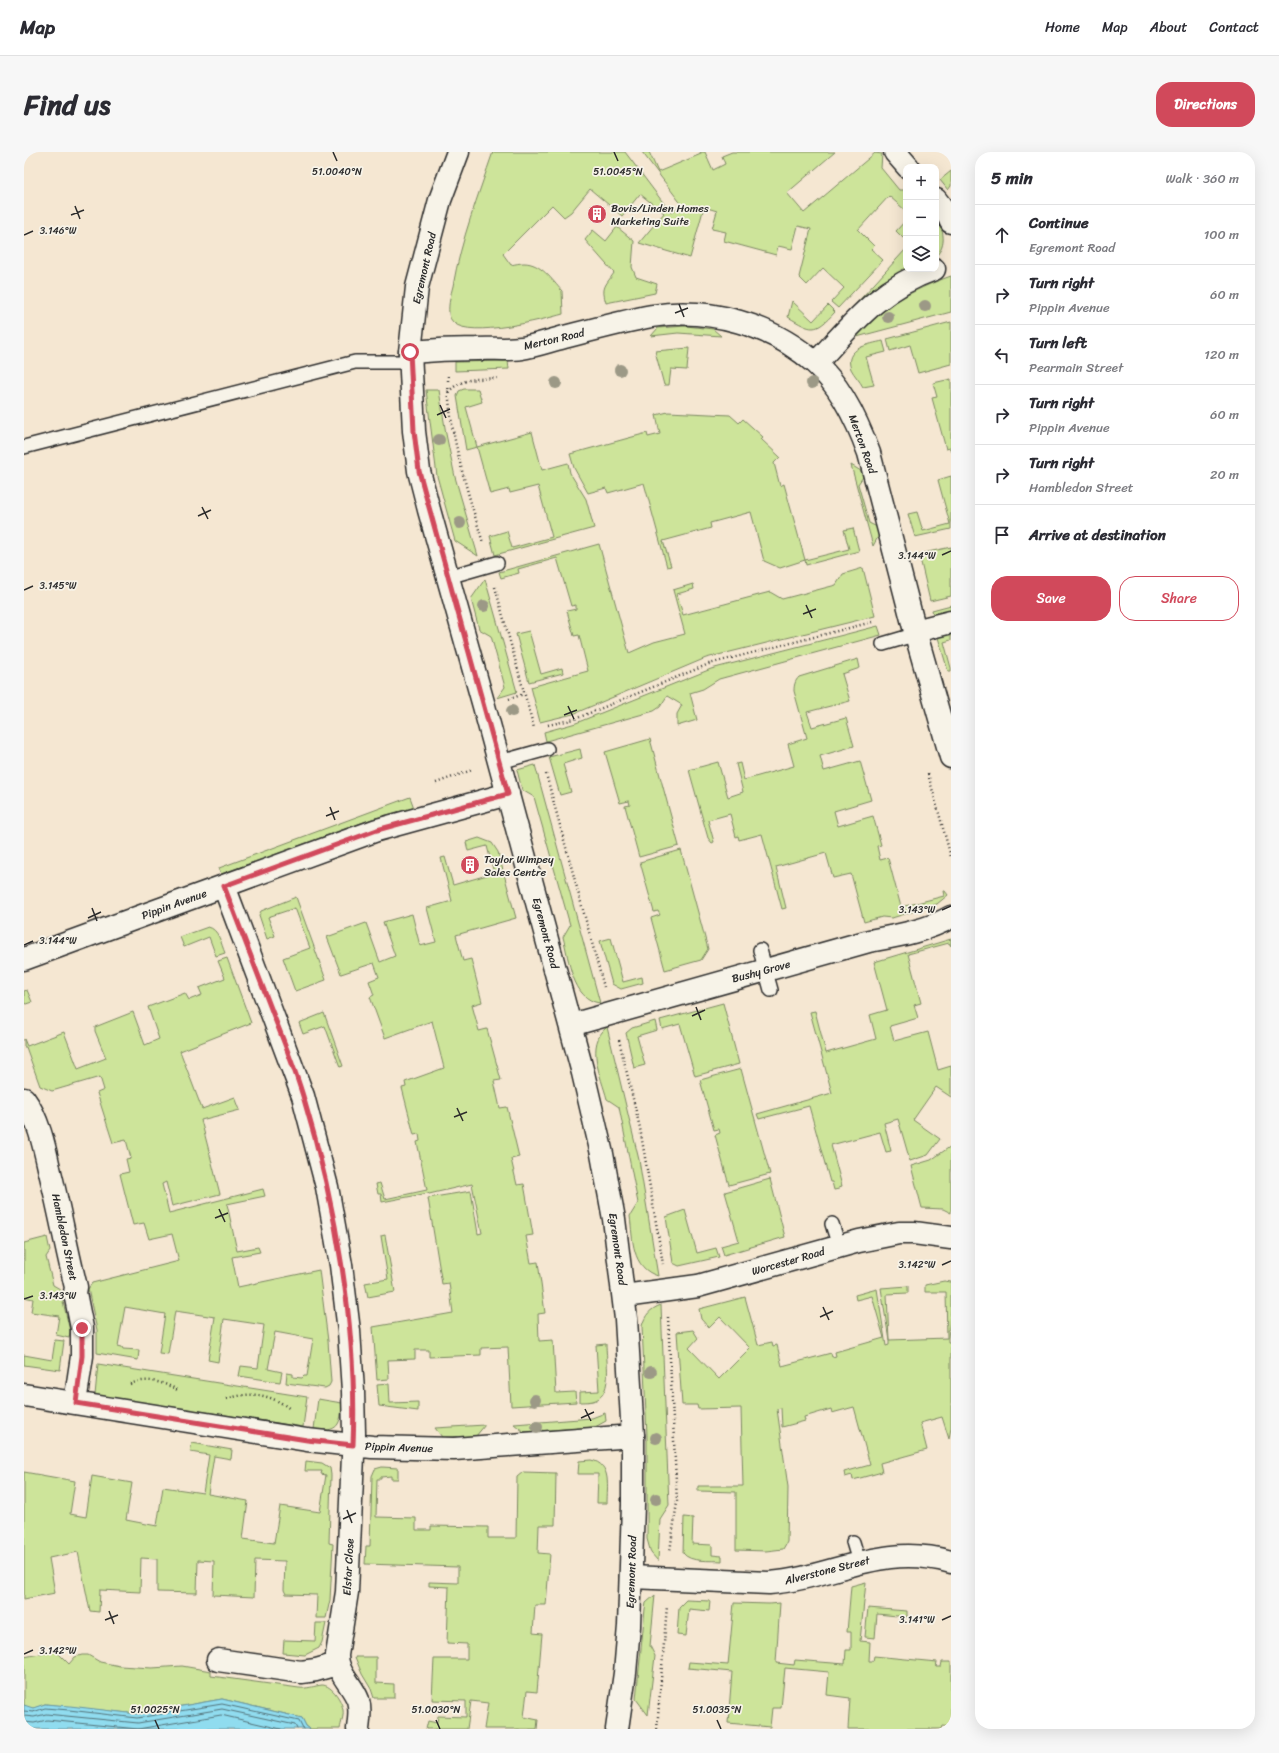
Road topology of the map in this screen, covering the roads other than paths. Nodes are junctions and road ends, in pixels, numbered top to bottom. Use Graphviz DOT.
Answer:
graph roads {
  1 [pos="895,152"];
  2 [pos="457,153"];
  3 [pos="905,164"];
  4 [pos="939,204"];
  5 [pos="951,222"];
  6 [pos="951,264"];
  7 [pos="939,268"];
  8 [pos="928,272"];
  9 [pos="410,357"];
  10 [pos="816,363"];
  11 [pos="24,447"];
  12 [pos="497,563"];
  13 [pos="448,577"];
  14 [pos="951,622"];
  15 [pos="916,633"];
  16 [pos="883,644"];
  17 [pos="547,749"];
  18 [pos="951,757"];
  19 [pos="500,762"];
  20 [pos="508,794"];
  21 [pos="224,886"];
  22 [pos="951,917"];
  23 [pos="24,959"];
  24 [pos="570,1024"];
  25 [pos="24,1099"];
  26 [pos="832,1224"];
  27 [pos="951,1238"];
  28 [pos="838,1246"];
  29 [pos="624,1296"];
  30 [pos="24,1395"];
  31 [pos="76,1403"];
  32 [pos="633,1436"];
  33 [pos="353,1445"];
  34 [pos="951,1562"];
  35 [pos="631,1577"];
  36 [pos="218,1660"];
  37 [pos="337,1664"];
  38 [pos="358,1729"];
  39 [pos="617,1729"];
  1 -- 3 [label="street"];
  2 -- 9 [label="street, Egremont Road"];
  4 -- 5 [label="street"];
  6 -- 7 [label="street"];
  8 -- 10 [label="street"];
  9 -- 10 [label="street, Merton Road"];
  9 -- 11 [label="lane"];
  9 -- 13 [label="street, Egremont Road"];
  10 -- 15 [label="street, Merton Road"];
  12 -- 13 [label="lane"];
  13 -- 19 [label="street, Egremont Road"];
  14 -- 15 [label="street"];
  15 -- 16 [label="lane"];
  15 -- 18 [label="street, Merton Road"];
  17 -- 19 [label="lane"];
  19 -- 20 [label="street, Egremont Road"];
  20 -- 21 [label="street, Pippin Avenue"];
  20 -- 24 [label="street, Egremont Road"];
  21 -- 23 [label="street, Pippin Avenue"];
  21 -- 33 [label="street, Elstar Close"];
  22 -- 24 [label="street, Bushy Grove"];
  24 -- 29 [label="street, Egremont Road"];
  25 -- 31 [label="street, Hambledon Street"];
  26 -- 28 [label="lane"];
  27 -- 28 [label="street, Worcester Road"];
  28 -- 29 [label="street, Worcester Road"];
  29 -- 32 [label="street, Egremont Road"];
  30 -- 31 [label="street, Pippin Avenue"];
  31 -- 33 [label="street, Pippin Avenue"];
  32 -- 33 [label="street, Pippin Avenue"];
  32 -- 35 [label="street, Egremont Road"];
  33 -- 37 [label="street, Elstar Close"];
  34 -- 35 [label="street, Alverstone Street"];
  35 -- 39 [label="street, Egremont Road"];
  36 -- 37 [label="street"];
  37 -- 38 [label="street, Elstar Close"];
}
